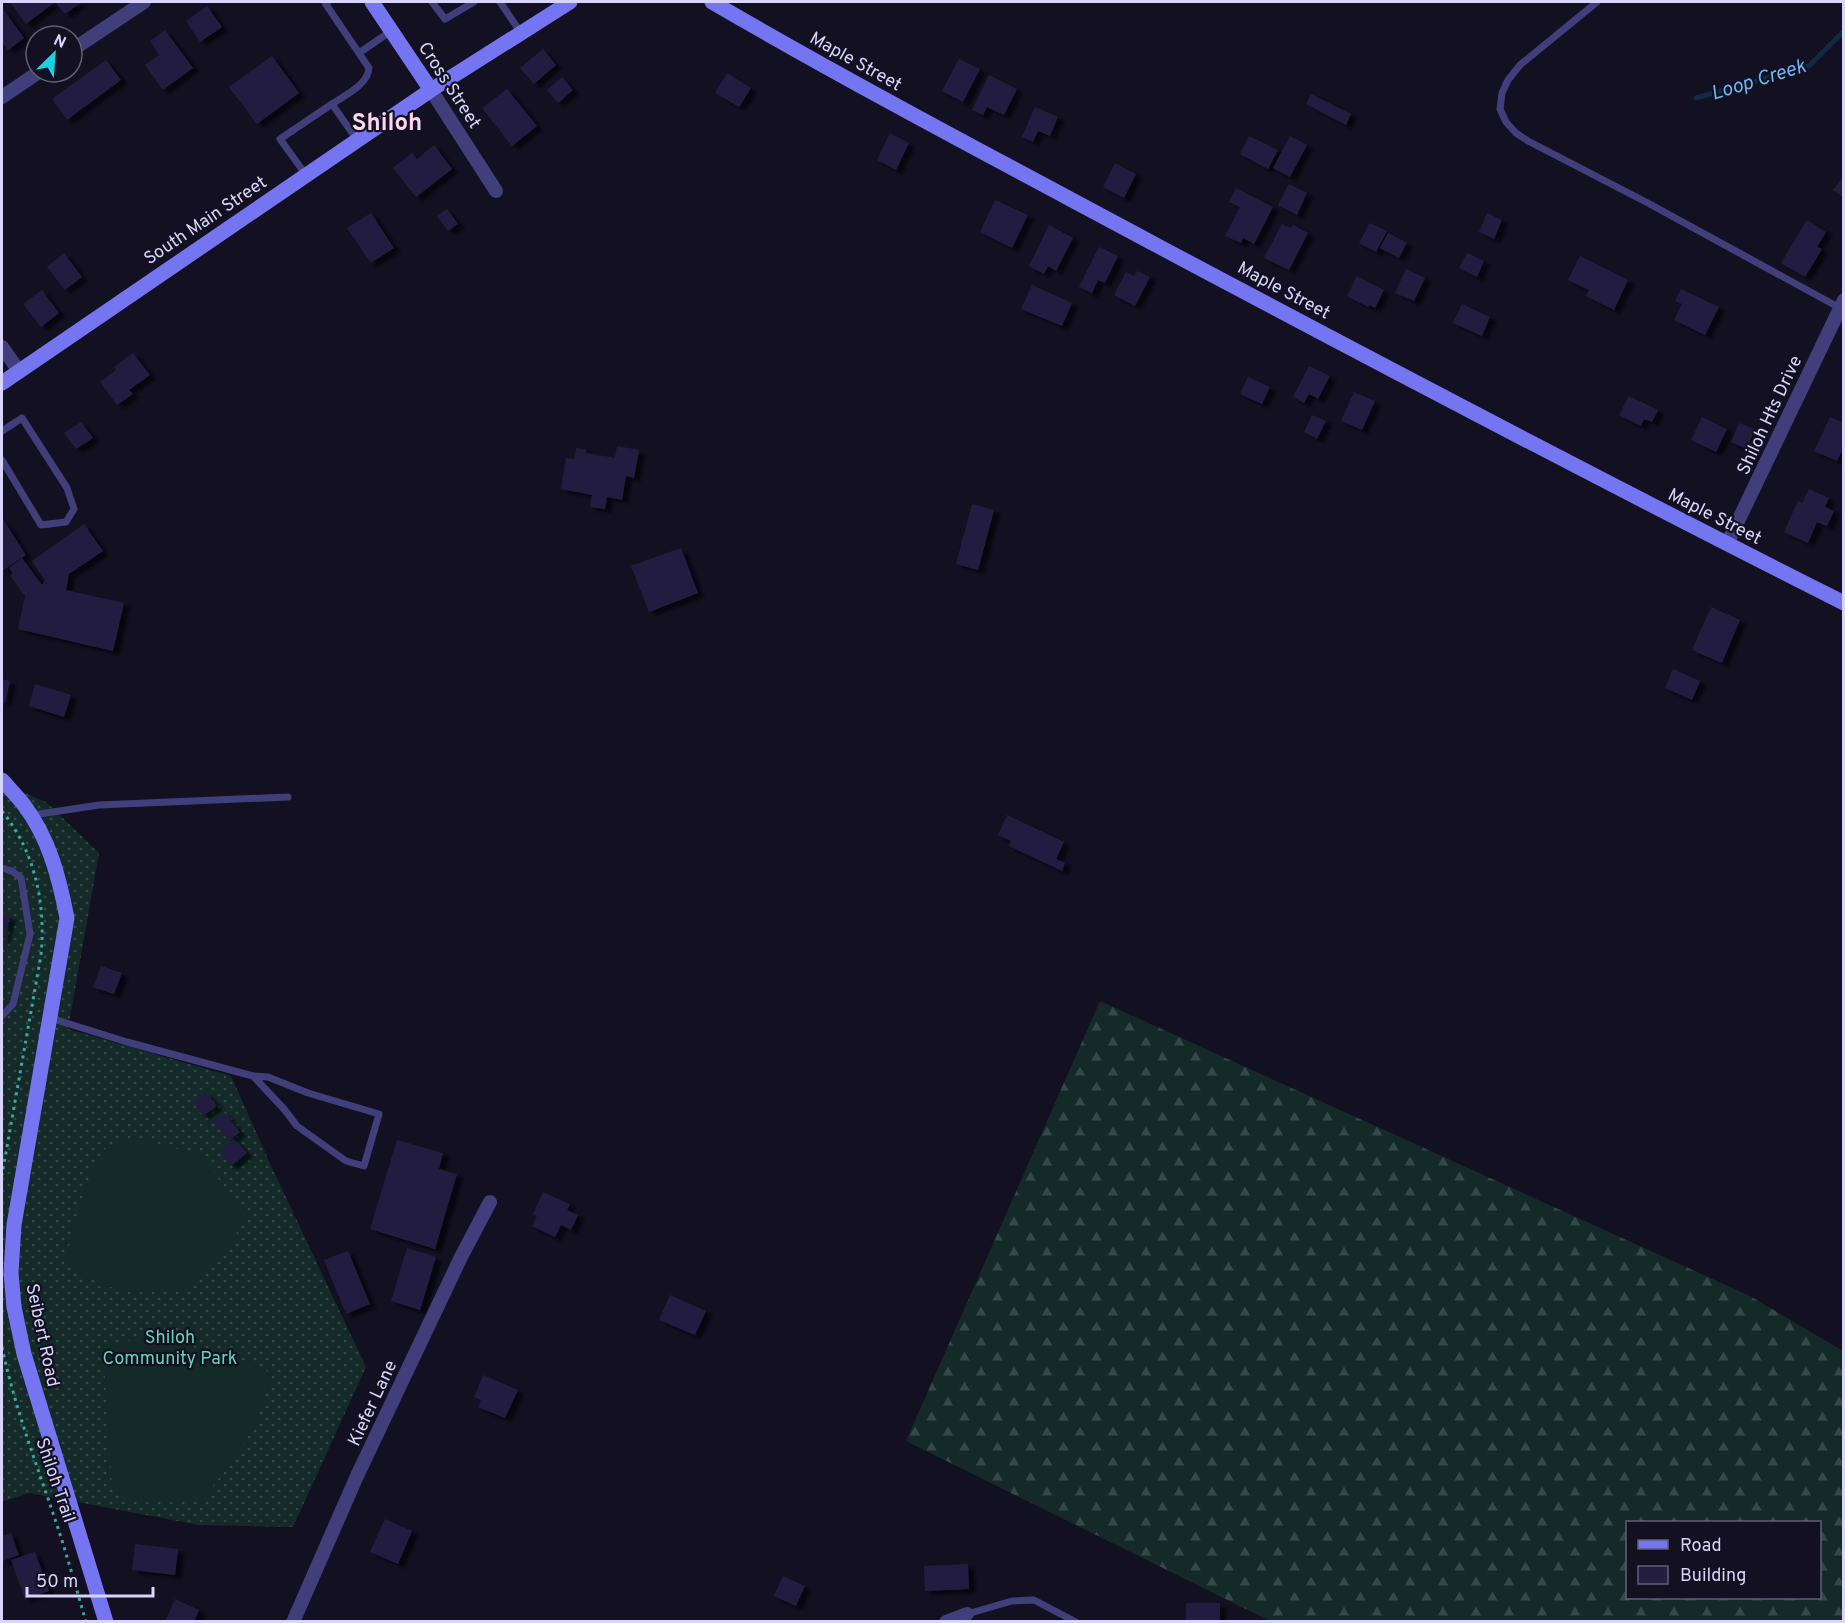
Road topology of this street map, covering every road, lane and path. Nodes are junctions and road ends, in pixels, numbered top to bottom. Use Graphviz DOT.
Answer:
graph roads {
  1 [pos="144,2"];
  2 [pos="328,2"];
  3 [pos="372,2"];
  4 [pos="432,2"];
  5 [pos="474,2"];
  6 [pos="500,2"];
  7 [pos="570,2"];
  8 [pos="712,2"];
  9 [pos="1597,2"];
  10 [pos="391,31"];
  11 [pos="520,33"];
  12 [pos="84,42"];
  13 [pos="359,53"];
  14 [pos="24,82"];
  15 [pos="431,90"];
  16 [pos="2,97"];
  17 [pos="332,104"];
  18 [pos="357,140"];
  19 [pos="306,175"];
  20 [pos="496,191"];
  21 [pos="1842,304"];
  22 [pos="2,347"];
  23 [pos="19,371"];
  24 [pos="2,383"];
  25 [pos="2,431"];
  26 [pos="2,460"];
  27 [pos="1727,544"];
  28 [pos="1844,603"];
  29 [pos="2,780"];
  30 [pos="288,797"];
  31 [pos="30,816"];
  32 [pos="2,868"];
  33 [pos="2,1016"];
  34 [pos="50,1018"];
  35 [pos="253,1076"];
  36 [pos="489,1202"];
  37 [pos="6,1272"];
  38 [pos="2,1347"];
  39 [pos="967,1614"];
  40 [pos="86,1622"];
  41 [pos="106,1622"];
  42 [pos="293,1622"];
  43 [pos="946,1622"];
  44 [pos="1076,1622"];
  1 -- 12 [label="street"];
  2 -- 13 [label="lane"];
  3 -- 10 [label="main road, Cross Street"];
  4 -- 5 [label="lane"];
  6 -- 11 [label="lane"];
  7 -- 11 [label="main road, South Main Street"];
  8 -- 27 [label="main road, Maple Street"];
  9 -- 21 [label="lane"];
  10 -- 13 [label="lane"];
  10 -- 15 [label="main road, Cross Street"];
  11 -- 15 [label="main road, South Main Street"];
  13 -- 17 [label="lane"];
  14 -- 16 [label="street"];
  15 -- 18 [label="main road, South Main Street"];
  15 -- 20 [label="street, Cross Street"];
  17 -- 18 [label="lane"];
  17 -- 19 [label="lane"];
  18 -- 19 [label="main road, South Main Street"];
  19 -- 23 [label="main road, South Main Street"];
  21 -- 27 [label="street, Shiloh Hts Drive"];
  22 -- 23 [label="street"];
  23 -- 24 [label="main road, South Main Street"];
  25 -- 26 [label="lane"];
  27 -- 28 [label="main road, Maple Street"];
  29 -- 31 [label="main road, Seibert Road"];
  30 -- 31 [label="lane"];
  31 -- 34 [label="main road, Seibert Road"];
  32 -- 33 [label="lane"];
  34 -- 35 [label="lane"];
  34 -- 37 [label="main road, Seibert Road"];
  35 -- 35 [label="lane"];
  36 -- 42 [label="street, Kiefer Lane"];
  37 -- 41 [label="main road, Seibert Road"];
  38 -- 40 [label="path, Shiloh Trail"];
  39 -- 43 [label="street"];
  39 -- 44 [label="lane"];
}
